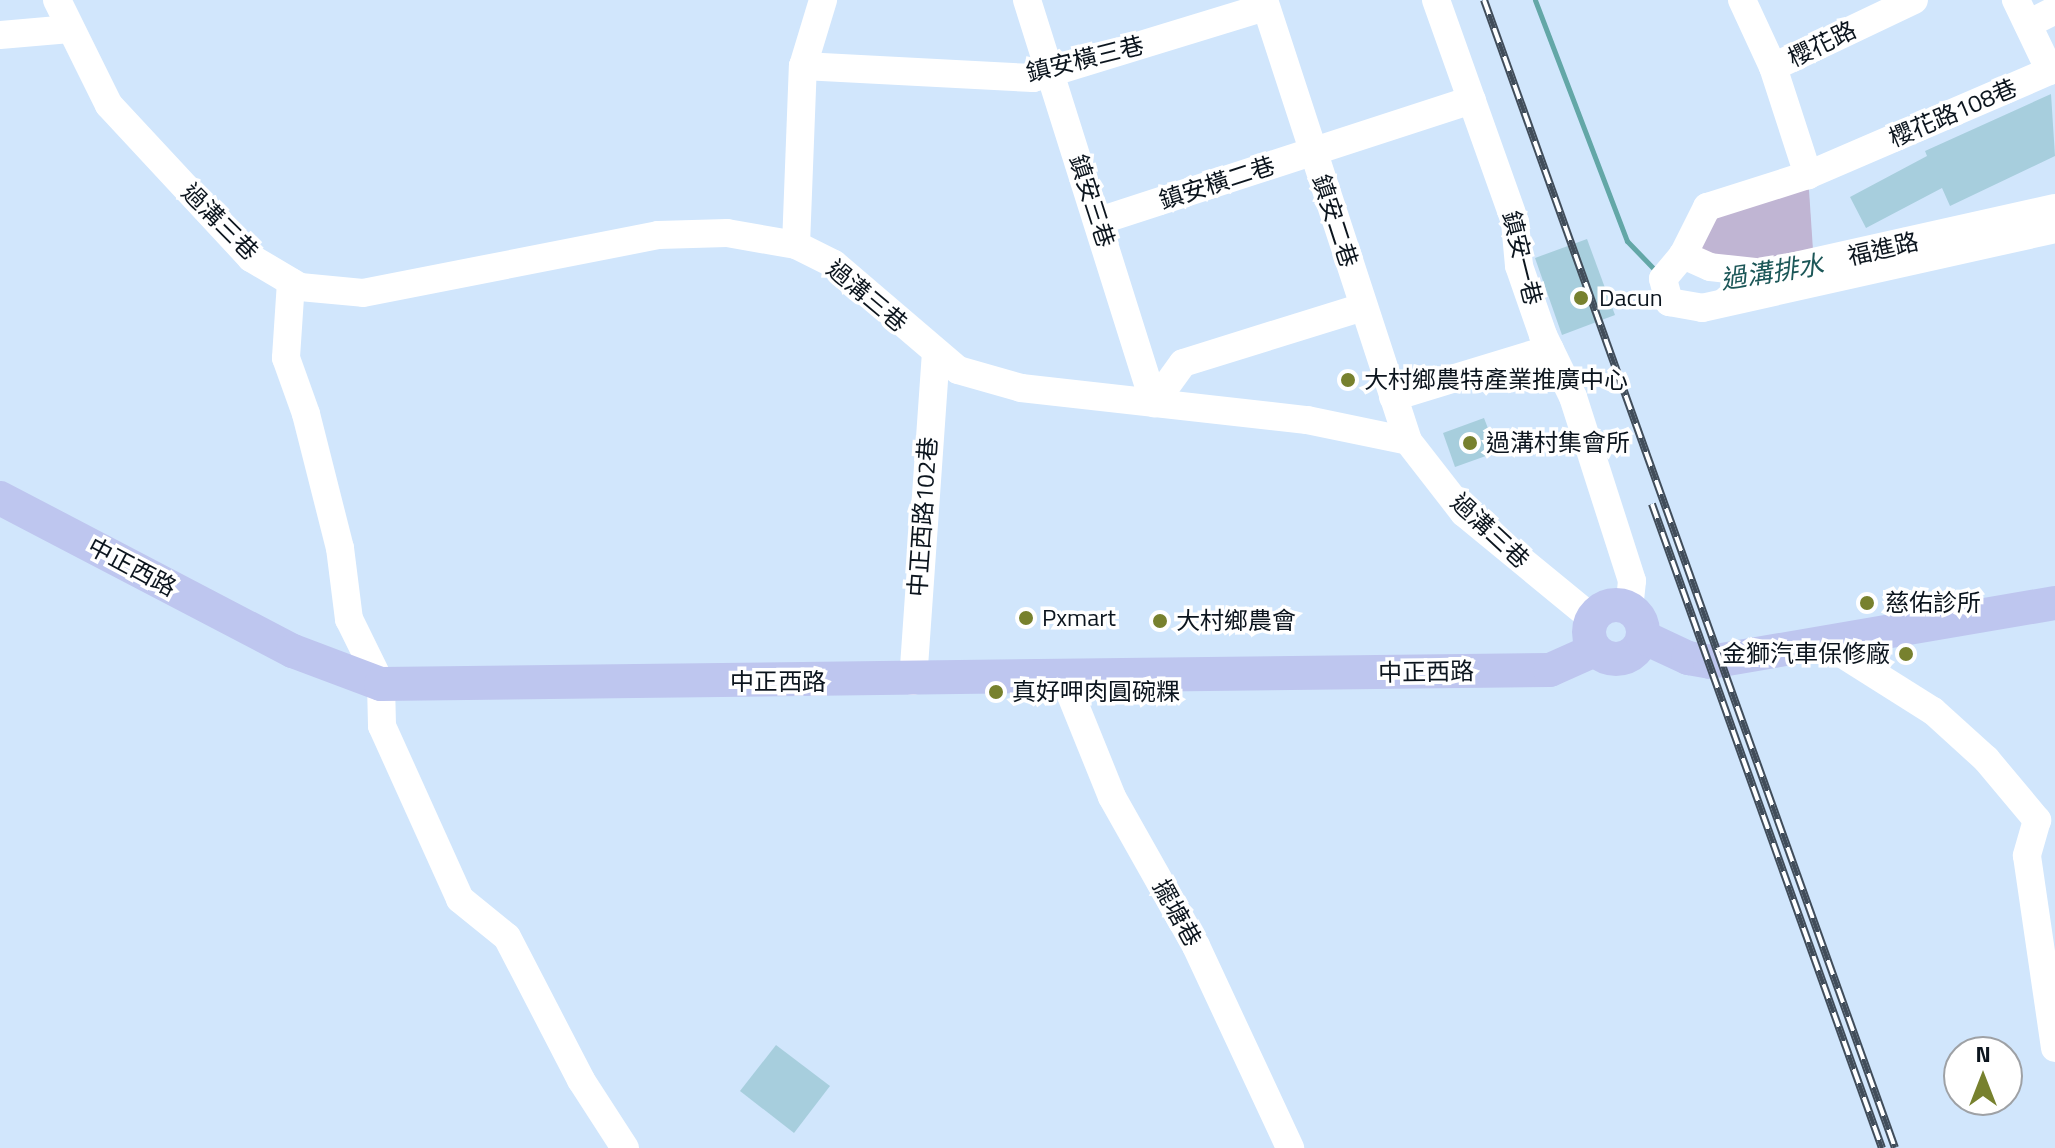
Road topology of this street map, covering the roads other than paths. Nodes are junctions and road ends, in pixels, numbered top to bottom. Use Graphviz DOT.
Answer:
graph roads {
  1 [pos="57,0"];
  2 [pos="823,0"];
  3 [pos="1027,0"];
  4 [pos="1436,0"];
  5 [pos="1742,0"];
  6 [pos="1914,0"];
  7 [pos="1264,3"];
  8 [pos="2055,10"];
  9 [pos="2022,12"];
  10 [pos="70,29"];
  11 [pos="0,35"];
  12 [pos="803,66"];
  13 [pos="1773,67"];
  14 [pos="1053,72"];
  15 [pos="1472,100"];
  16 [pos="1313,152"];
  17 [pos="1808,175"];
  18 [pos="2055,208"];
  19 [pos="1099,221"];
  20 [pos="2055,229"];
  21 [pos="796,245"];
  22 [pos="1683,255"];
  23 [pos="291,282"];
  24 [pos="1363,307"];
  25 [pos="1550,349"];
  26 [pos="936,353"];
  27 [pos="1393,397"];
  28 [pos="1154,403"];
  29 [pos="1408,441"];
  30 [pos="0,498"];
  31 [pos="2055,603"];
  32 [pos="1636,623"];
  33 [pos="1594,634"];
  34 [pos="1828,645"];
  35 [pos="1064,678"];
  36 [pos="913,681"];
  37 [pos="381,684"];
  38 [pos="2046,814"];
  39 [pos="2055,1048"];
  40 [pos="625,1148"];
  41 [pos="1290,1148"];
  1 -- 10 [label="street, 過溝三巷"];
  2 -- 12 [label="street"];
  3 -- 14 [label="street, 鎮安三巷"];
  4 -- 15 [label="street, 鎮安一巷"];
  5 -- 13 [label="street, 櫻花路"];
  6 -- 13 [label="street, 櫻花路"];
  7 -- 14 [label="street, 鎮安橫三巷"];
  7 -- 16 [label="street, 鎮安二巷"];
  8 -- 9 [label="street"];
  9 -- 17 [label="street, 櫻花路108巷"];
  10 -- 11 [label="street"];
  10 -- 23 [label="street, 過溝三巷"];
  12 -- 14 [label="street, 鎮安橫三巷"];
  12 -- 21 [label="street"];
  13 -- 17 [label="street, 櫻花路"];
  14 -- 19 [label="street, 鎮安三巷"];
  15 -- 16 [label="street, 鎮安橫二巷"];
  15 -- 25 [label="street, 鎮安一巷"];
  16 -- 19 [label="street, 鎮安橫二巷"];
  16 -- 24 [label="street, 鎮安二巷"];
  17 -- 22 [label="street"];
  18 -- 22 [label="street, 福進路"];
  19 -- 28 [label="street, 鎮安三巷"];
  20 -- 22 [label="street, 福進路"];
  21 -- 23 [label="street, 過溝三巷"];
  21 -- 26 [label="street, 過溝三巷"];
  23 -- 37 [label="street"];
  24 -- 27 [label="street, 鎮安二巷"];
  24 -- 28 [label="street"];
  25 -- 27 [label="street"];
  25 -- 32 [label="street, 鎮安一巷"];
  26 -- 28 [label="street, 過溝三巷"];
  26 -- 36 [label="street, 中正西路102巷"];
  27 -- 29 [label="street, 鎮安二巷"];
  28 -- 29 [label="street, 過溝三巷"];
  29 -- 33 [label="street, 過溝三巷"];
  30 -- 37 [label="main road, 中正西路"];
  31 -- 34 [label="main road"];
  32 -- 33 [label="main road, 中正西路"];
  32 -- 33 [label="main road, 中正西路"];
  32 -- 34 [label="main road"];
  33 -- 35 [label="main road, 中正西路"];
  34 -- 38 [label="street"];
  35 -- 36 [label="main road, 中正西路"];
  35 -- 41 [label="street, 擺塘巷"];
  36 -- 37 [label="main road, 中正西路"];
  37 -- 40 [label="street"];
  38 -- 39 [label="street"];
}
